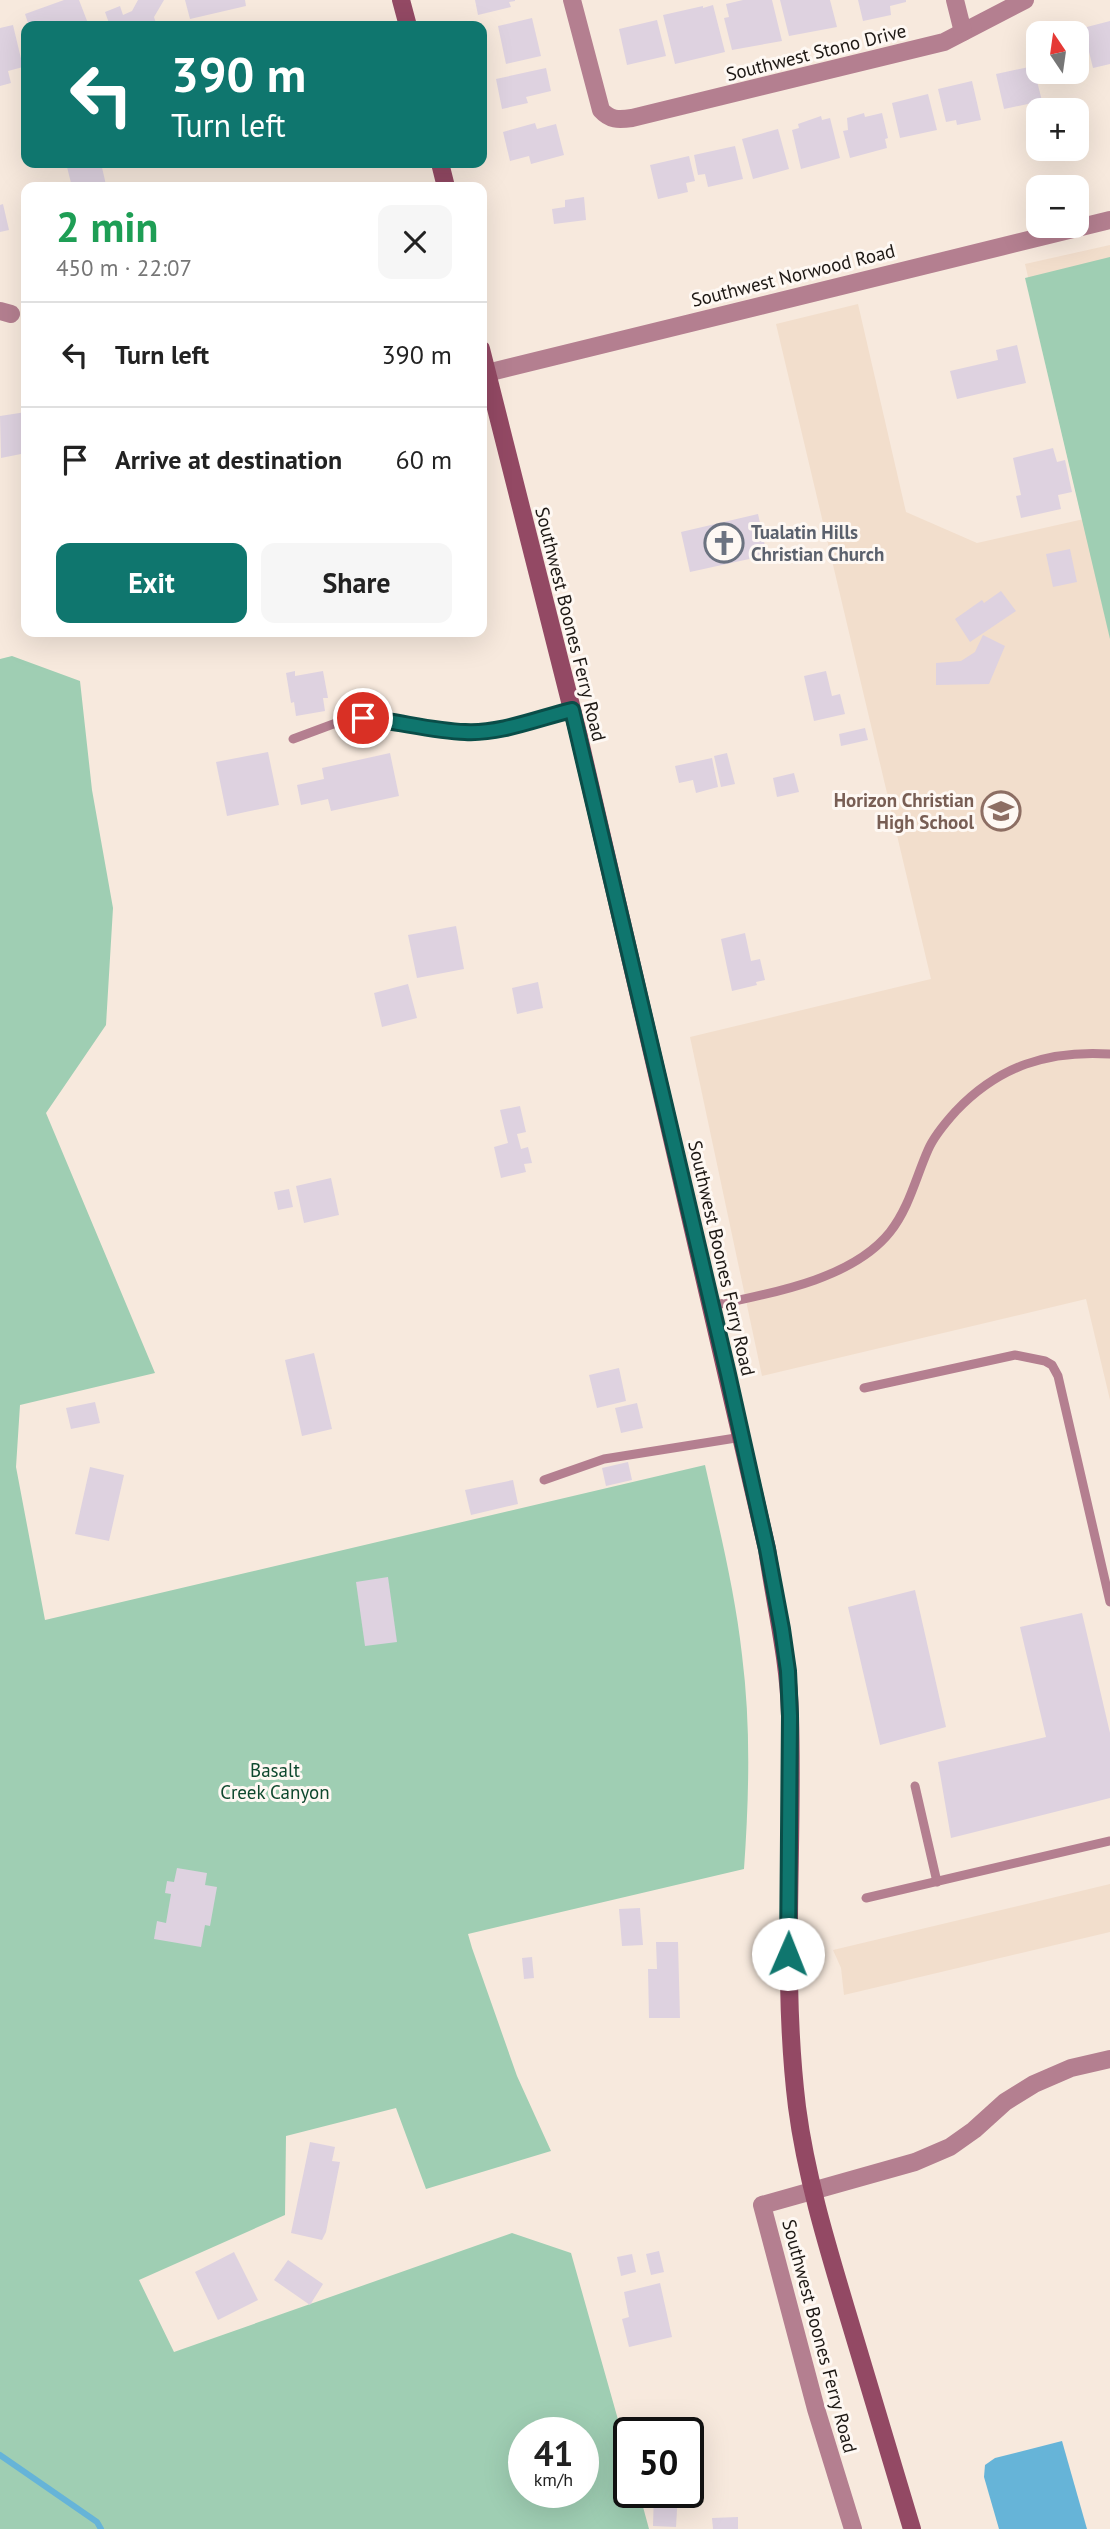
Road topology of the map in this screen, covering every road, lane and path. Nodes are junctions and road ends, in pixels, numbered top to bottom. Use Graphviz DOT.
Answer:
graph roads {
  1 [pos="401,0"];
  2 [pos="572,0"];
  3 [pos="955,0"];
  4 [pos="1025,0"];
  5 [pos="407,21"];
  6 [pos="963,32"];
  7 [pos="1110,220"];
  8 [pos="487,373"];
  9 [pos="572,710"];
  10 [pos="293,739"];
  11 [pos="1110,1054"];
  12 [pos="711,1306"];
  13 [pos="864,1388"];
  14 [pos="742,1437"];
  15 [pos="544,1480"];
  16 [pos="1110,1602"];
  17 [pos="915,1786"];
  18 [pos="1110,1841"];
  19 [pos="937,1882"];
  20 [pos="866,1898"];
  21 [pos="1110,2059"];
  22 [pos="814,2191"];
  23 [pos="853,2529"];
  24 [pos="912,2529"];
  1 -- 5 [label="main road"];
  2 -- 6 [label="street, Southwest Stono Drive"];
  3 -- 6 [label="street"];
  4 -- 6 [label="street, Southwest Stono Drive"];
  7 -- 8 [label="street, Southwest Norwood Road"];
  8 -- 9 [label="main road, Southwest Boones Ferry Road"];
  9 -- 10 [label="lane"];
  9 -- 12 [label="main road, Southwest Boones Ferry Road"];
  11 -- 12 [label="lane"];
  12 -- 14 [label="main road, Southwest Boones Ferry Road"];
  13 -- 16 [label="lane"];
  14 -- 15 [label="lane"];
  14 -- 22 [label="main road, Southwest Boones Ferry Road"];
  17 -- 19 [label="lane"];
  18 -- 19 [label="lane"];
  19 -- 20 [label="lane"];
  21 -- 22 [label="street"];
  22 -- 23 [label="street, Southwest Boones Ferry Road"];
  22 -- 24 [label="main road, Southwest Boones Ferry Road"];
}
